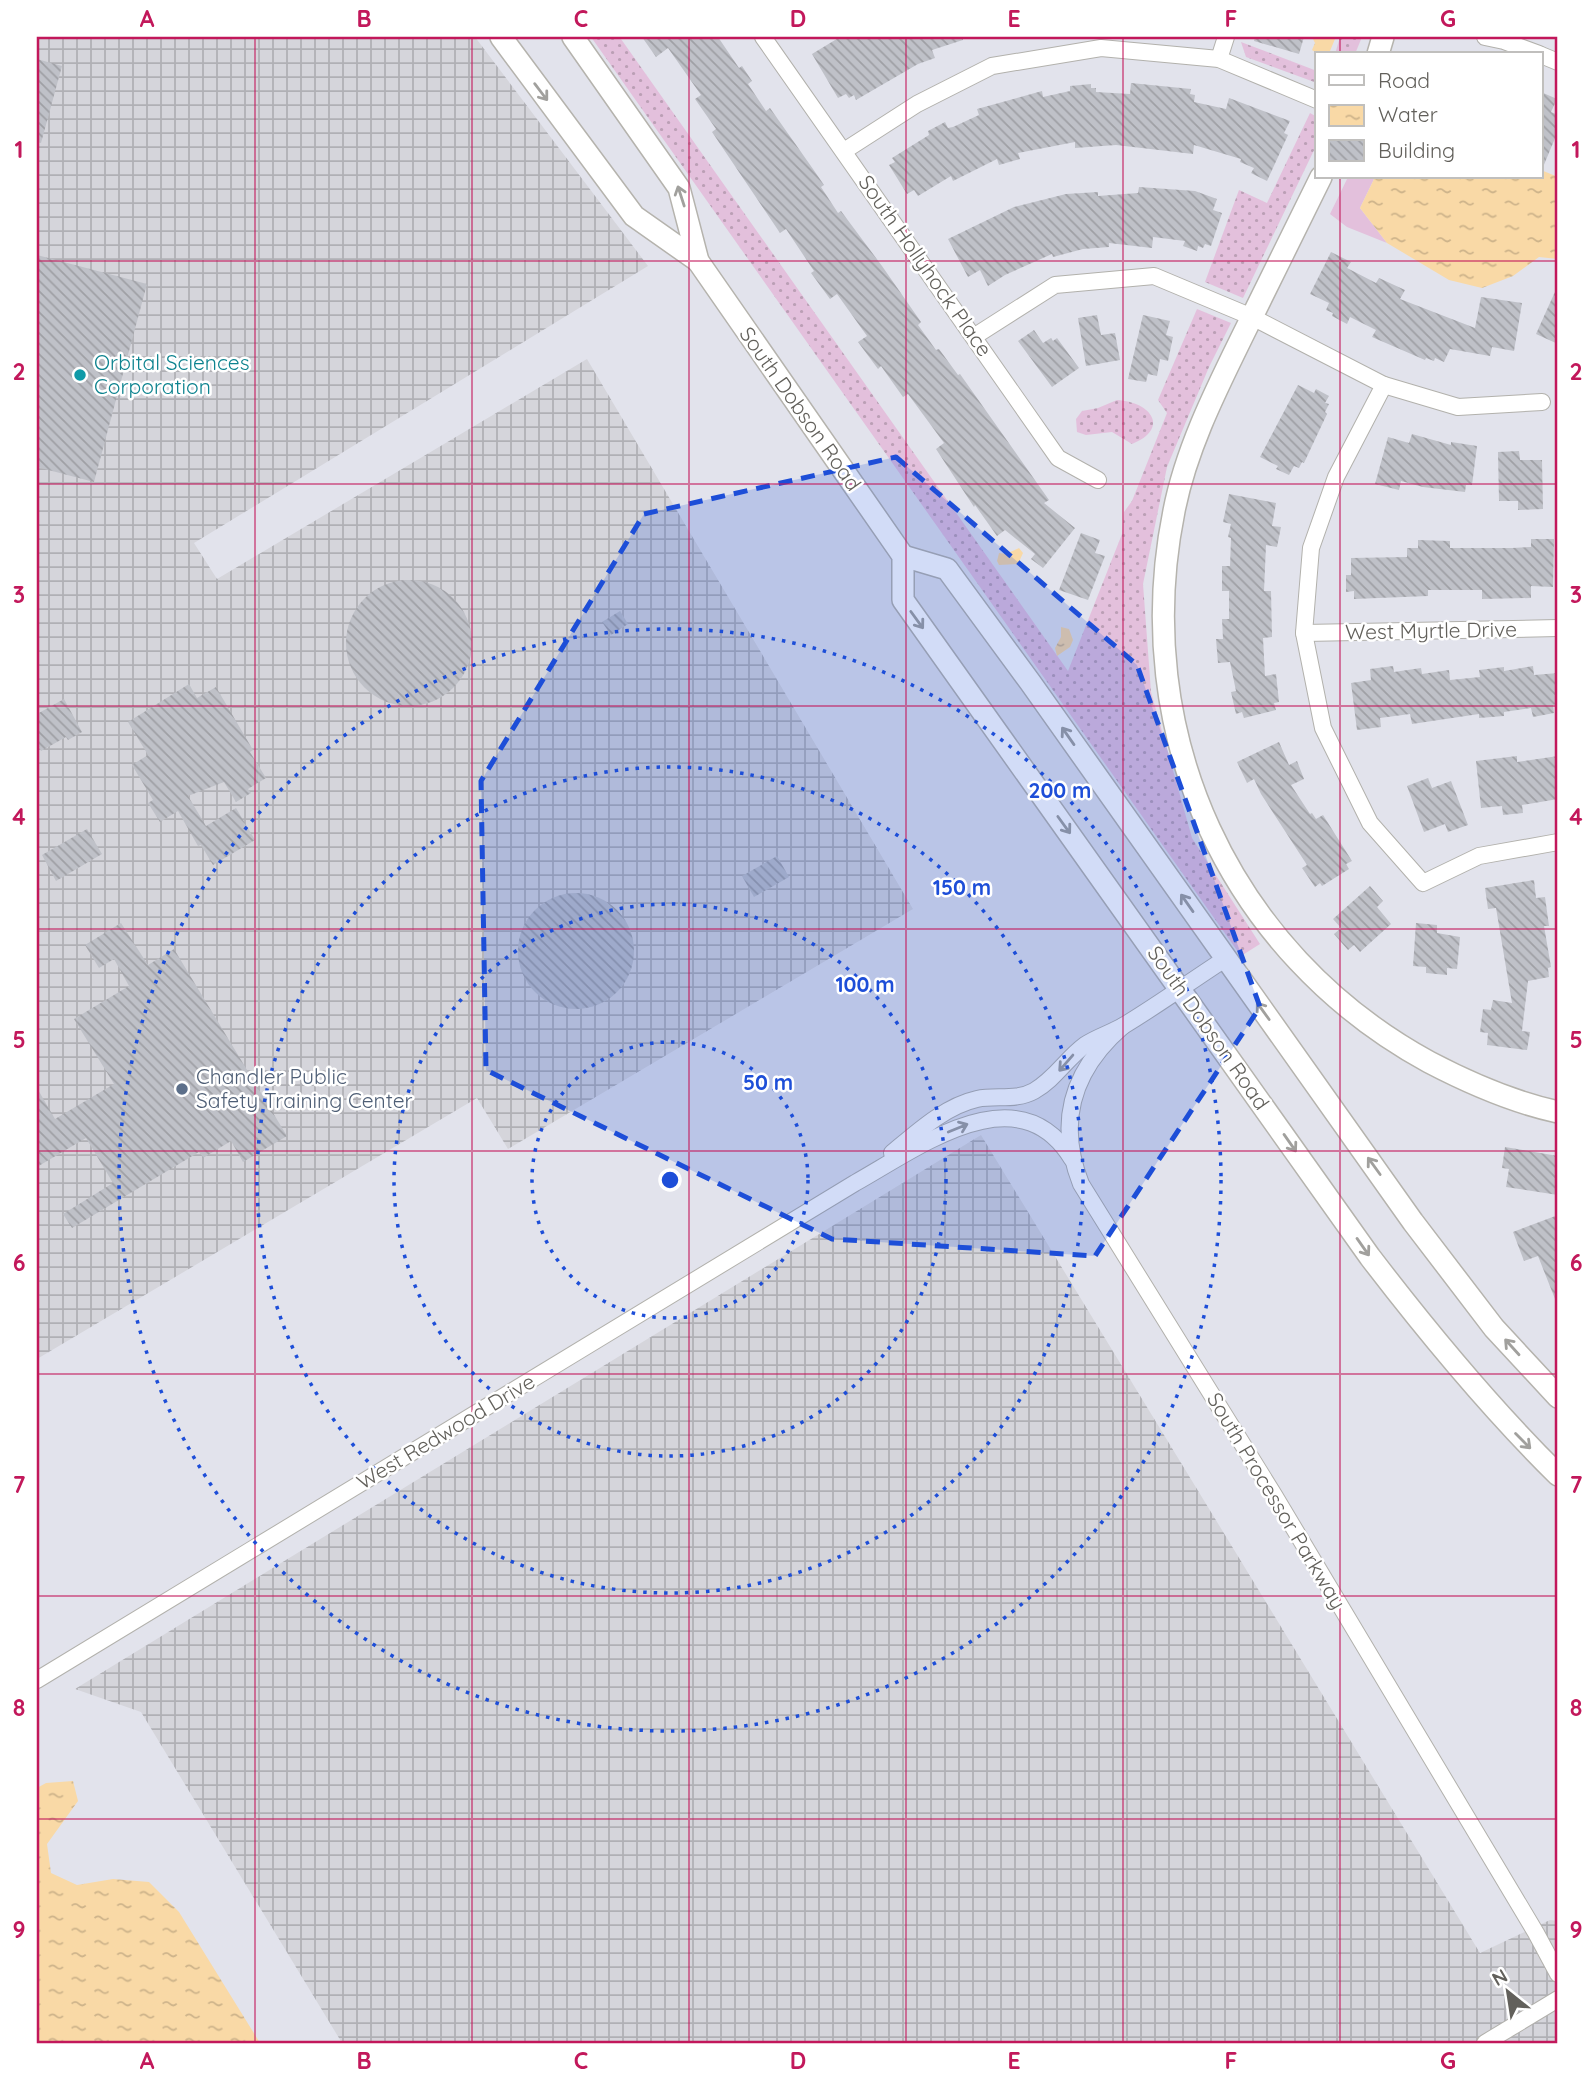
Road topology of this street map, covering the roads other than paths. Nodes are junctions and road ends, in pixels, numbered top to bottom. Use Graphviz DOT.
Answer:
graph roads {
  1 [pos="500,37"];
  2 [pos="573,37"];
  3 [pos="763,37"];
  4 [pos="1226,37"];
  5 [pos="1485,37"];
  6 [pos="1532,52"];
  7 [pos="1219,59"];
  8 [pos="1315,99"];
  9 [pos="845,150"];
  10 [pos="1321,178"];
  11 [pos="698,261"];
  12 [pos="1252,317"];
  13 [pos="975,336"];
  14 [pos="1384,385"];
  15 [pos="1542,402"];
  16 [pos="1098,480"];
  17 [pos="903,556"];
  18 [pos="1558,628"];
  19 [pos="1304,633"];
  20 [pos="1558,842"];
  21 [pos="1226,959"];
  22 [pos="1180,988"];
  23 [pos="1123,1026"];
  24 [pos="1558,1112"];
  25 [pos="1072,1159"];
  26 [pos="855,1183"];
  27 [pos="1558,1397"];
  28 [pos="1558,1475"];
  29 [pos="37,1680"];
  30 [pos="1558,1974"];
  31 [pos="1558,1999"];
  32 [pos="1485,2043"];
  1 -- 11 [label="main road, South Dobson Road, one-way"];
  11 -- 2 [label="main road, South Dobson Road, one-way"];
  3 -- 9 [label="street, South Hollyhock Place"];
  4 -- 7 [label="street"];
  5 -- 6 [label="street"];
  7 -- 8 [label="street"];
  7 -- 9 [label="street"];
  9 -- 13 [label="street, South Hollyhock Place"];
  10 -- 12 [label="main road"];
  11 -- 17 [label="main road, South Dobson Road"];
  12 -- 13 [label="street"];
  12 -- 14 [label="street"];
  12 -- 24 [label="main road"];
  13 -- 16 [label="street, South Hollyhock Place"];
  14 -- 15 [label="street"];
  14 -- 19 [label="street"];
  21 -- 17 [label="main road, one-way"];
  17 -- 22 [label="main road, South Dobson Road, one-way"];
  18 -- 19 [label="street, West Myrtle Drive"];
  19 -- 20 [label="street"];
  21 -- 22 [label="street, West Redwood Drive"];
  27 -- 21 [label="main road, one-way"];
  22 -- 23 [label="street, West Redwood Drive"];
  22 -- 28 [label="main road, South Dobson Road, one-way"];
  23 -- 25 [label="street, South Processor Parkway"];
  23 -- 26 [label="street, West Redwood Drive, one-way"];
  26 -- 25 [label="street, West Redwood Drive, one-way"];
  25 -- 30 [label="street, South Processor Parkway"];
  26 -- 29 [label="street, West Redwood Drive"];
  31 -- 32 [label="street"];
}
